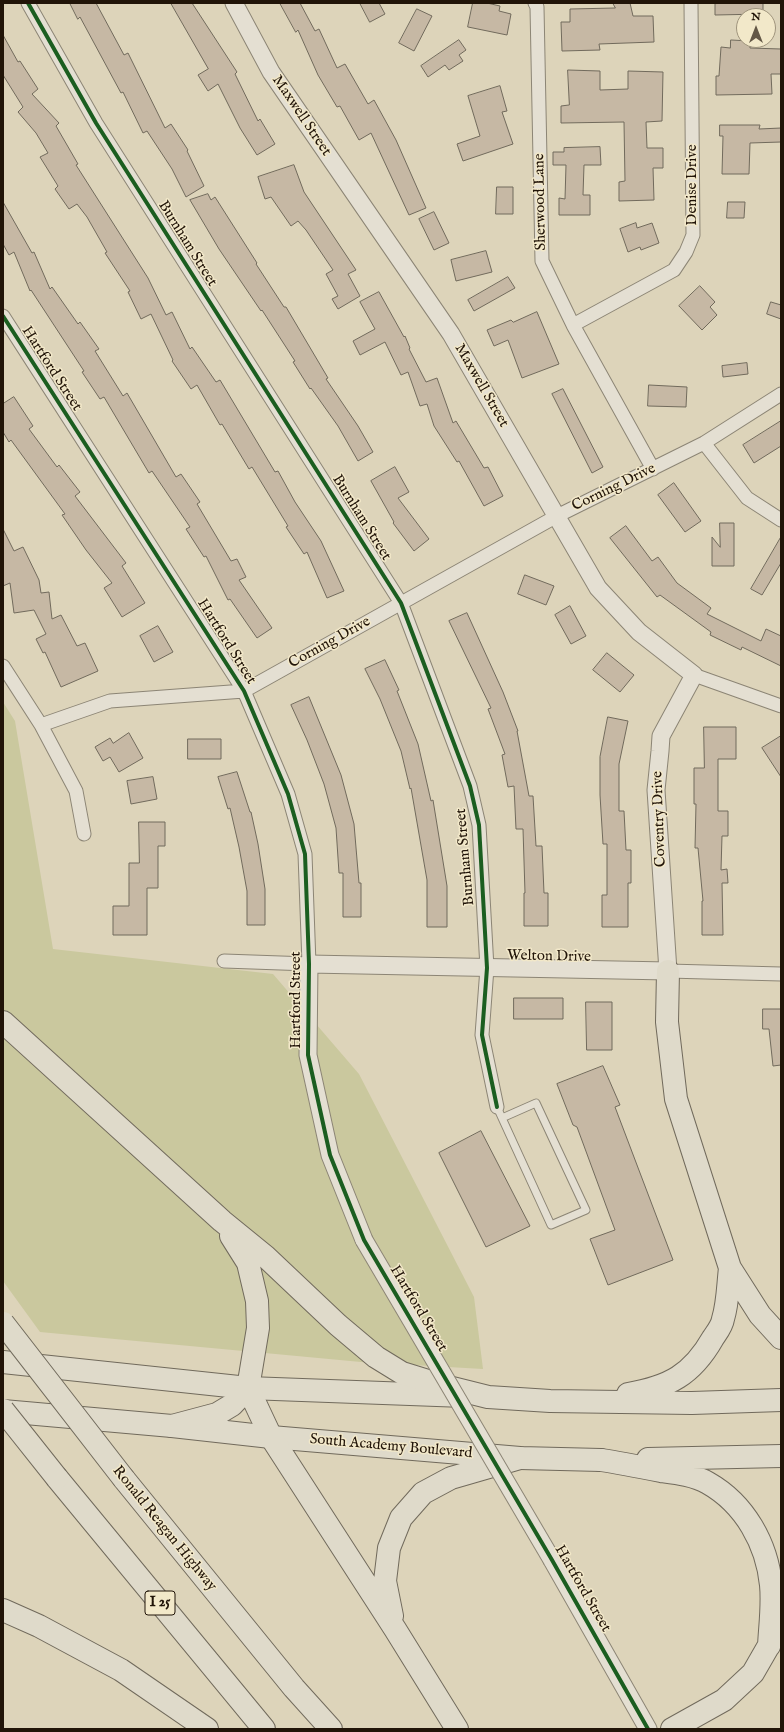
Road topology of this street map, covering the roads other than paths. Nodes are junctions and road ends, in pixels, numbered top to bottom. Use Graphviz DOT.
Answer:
graph roads {
  1 [pos="28,3"];
  2 [pos="234,3"];
  3 [pos="535,3"];
  4 [pos="691,3"];
  5 [pos="3,316"];
  6 [pos="573,326"];
  7 [pos="781,394"];
  8 [pos="704,443"];
  9 [pos="653,469"];
  10 [pos="556,516"];
  11 [pos="781,520"];
  12 [pos="401,603"];
  13 [pos="3,666"];
  14 [pos="694,675"];
  15 [pos="244,691"];
  16 [pos="781,706"];
  17 [pos="41,725"];
  18 [pos="84,834"];
  19 [pos="224,961"];
  20 [pos="309,964"];
  21 [pos="487,968"];
  22 [pos="668,971"];
  23 [pos="781,974"];
  24 [pos="3,1022"];
  25 [pos="499,1112"];
  26 [pos="222,1221"];
  27 [pos="730,1268"];
  28 [pos="3,1323"];
  29 [pos="781,1338"];
  30 [pos="3,1362"];
  31 [pos="248,1388"];
  32 [pos="488,1396"];
  33 [pos="781,1400"];
  34 [pos="550,1401"];
  35 [pos="3,1411"];
  36 [pos="172,1426"];
  37 [pos="271,1437"];
  38 [pos="781,1456"];
  39 [pos="520,1458"];
  40 [pos="601,1460"];
  41 [pos="3,1610"];
  42 [pos="781,1623"];
  43 [pos="395,1629"];
  44 [pos="769,1646"];
  45 [pos="207,1729"];
  46 [pos="264,1729"];
  47 [pos="331,1729"];
  48 [pos="457,1729"];
  49 [pos="648,1729"];
  50 [pos="672,1729"];
  1 -- 12 [label="street, Burnham Street"];
  2 -- 10 [label="street, Maxwell Street"];
  3 -- 6 [label="street, Sherwood Lane"];
  4 -- 6 [label="street, Denise Drive"];
  5 -- 15 [label="street, Hartford Street"];
  6 -- 9 [label="street, Sherwood Lane"];
  7 -- 8 [label="street, Corning Drive"];
  8 -- 9 [label="street, Corning Drive"];
  8 -- 11 [label="street"];
  9 -- 10 [label="street, Corning Drive"];
  10 -- 12 [label="street, Corning Drive"];
  10 -- 14 [label="street, Maxwell Street"];
  12 -- 15 [label="street, Corning Drive"];
  12 -- 21 [label="street, Burnham Street"];
  13 -- 17 [label="street"];
  14 -- 16 [label="street, Maxwell Street"];
  14 -- 22 [label="street, Coventry Drive"];
  15 -- 17 [label="street, Corning Drive"];
  15 -- 20 [label="street, Hartford Street"];
  17 -- 18 [label="street"];
  19 -- 20 [label="street, Welton Drive"];
  20 -- 21 [label="street, Welton Drive"];
  20 -- 49 [label="street, Hartford Street, bridge"];
  21 -- 22 [label="street, Welton Drive"];
  21 -- 25 [label="street, Burnham Street"];
  22 -- 23 [label="street, Welton Drive"];
  22 -- 27 [label="highway"];
  24 -- 26 [label="highway"];
  25 -- 25 [label="lane"];
  26 -- 31 [label="highway"];
  26 -- 32 [label="highway"];
  27 -- 29 [label="highway"];
  27 -- 34 [label="highway"];
  28 -- 47 [label="highway, Ronald Reagan Highway, bridge"];
  30 -- 31 [label="highway"];
  31 -- 32 [label="highway"];
  31 -- 36 [label="highway"];
  31 -- 37 [label="highway"];
  32 -- 34 [label="highway"];
  33 -- 34 [label="highway"];
  35 -- 36 [label="highway, South Academy Boulevard"];
  35 -- 46 [label="highway, I 25, bridge"];
  36 -- 37 [label="highway, South Academy Boulevard"];
  37 -- 39 [label="highway, South Academy Boulevard"];
  37 -- 43 [label="highway"];
  38 -- 40 [label="highway, South Academy Boulevard"];
  39 -- 40 [label="highway, South Academy Boulevard"];
  39 -- 43 [label="highway"];
  40 -- 44 [label="highway"];
  41 -- 45 [label="highway"];
  42 -- 44 [label="highway"];
  43 -- 48 [label="highway"];
  44 -- 50 [label="highway"];
}
